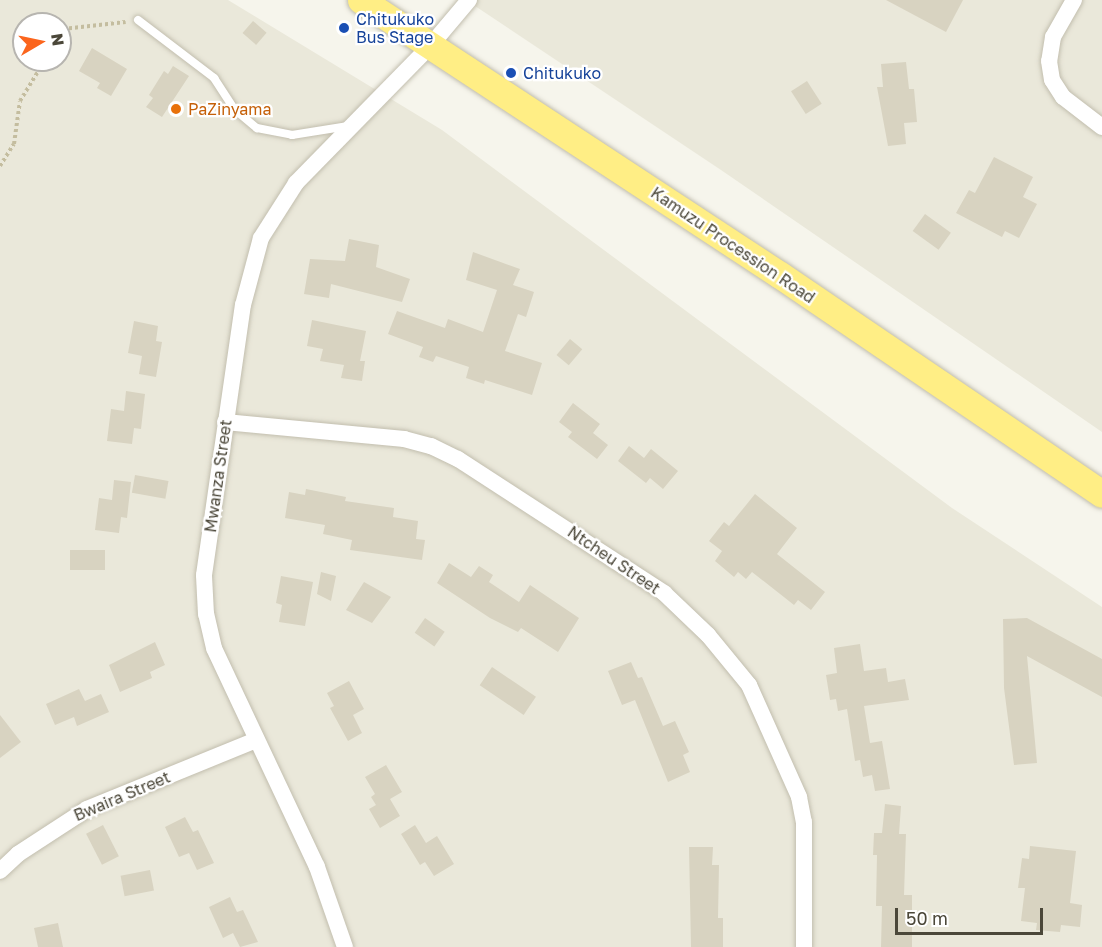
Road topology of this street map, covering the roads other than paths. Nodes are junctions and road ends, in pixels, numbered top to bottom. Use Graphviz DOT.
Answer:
graph roads {
  1 [pos="361,0"];
  2 [pos="469,0"];
  3 [pos="1074,0"];
  4 [pos="138,20"];
  5 [pos="431,45"];
  6 [pos="351,125"];
  7 [pos="1102,127"];
  8 [pos="225,422"];
  9 [pos="1102,494"];
  10 [pos="256,740"];
  11 [pos="0,871"];
  12 [pos="345,947"];
  13 [pos="804,947"];
  1 -- 5 [label="highway, Kamuzu Procession Road"];
  2 -- 5 [label="street, Mwanza Street"];
  3 -- 7 [label="street"];
  4 -- 6 [label="lane"];
  5 -- 6 [label="street, Mwanza Street"];
  5 -- 9 [label="highway, Kamuzu Procession Road"];
  6 -- 8 [label="street, Mwanza Street"];
  8 -- 10 [label="street, Mwanza Street"];
  8 -- 13 [label="street, Ntcheu Street"];
  10 -- 11 [label="street, Bwaira Street"];
  10 -- 12 [label="street, Mwanza Street"];
}
